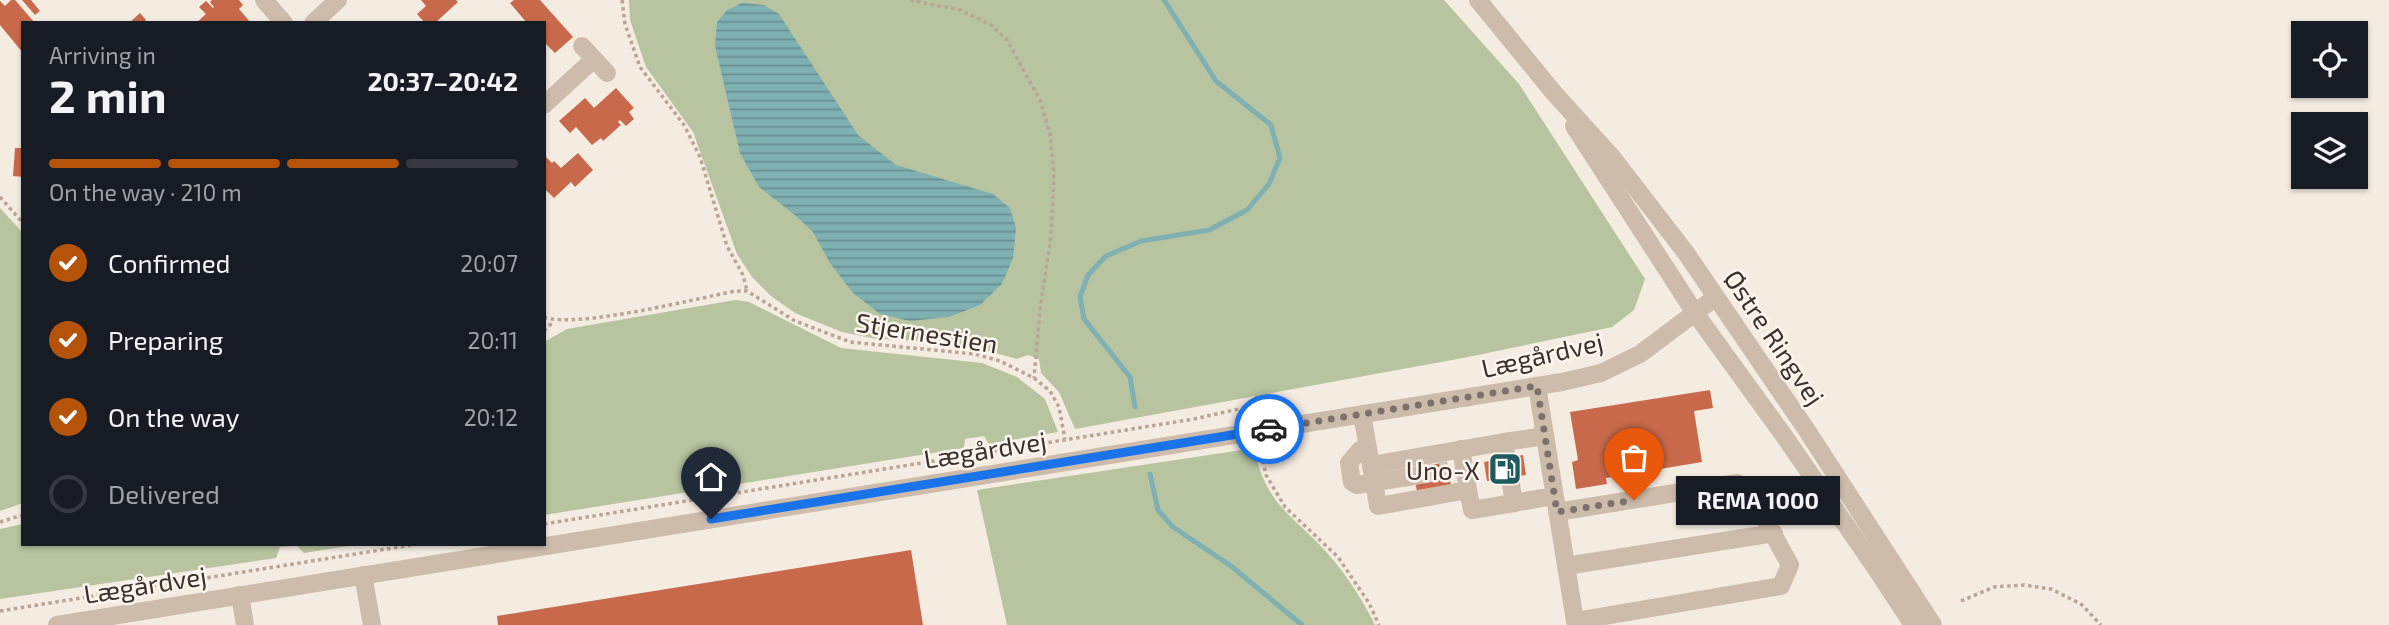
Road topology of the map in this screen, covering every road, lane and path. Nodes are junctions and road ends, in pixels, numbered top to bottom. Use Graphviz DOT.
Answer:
graph roads {
  1 [pos="264,0"];
  2 [pos="338,0"];
  3 [pos="622,0"];
  4 [pos="910,0"];
  5 [pos="1478,0"];
  6 [pos="282,21"];
  7 [pos="315,21"];
  8 [pos="607,73"];
  9 [pos="1554,93"];
  10 [pos="546,103"];
  11 [pos="0,197"];
  12 [pos="21,221"];
  13 [pos="747,291"];
  14 [pos="1716,298"];
  15 [pos="1695,313"];
  16 [pos="546,318"];
  17 [pos="554,321"];
  18 [pos="546,329"];
  19 [pos="1034,378"];
  20 [pos="1537,386"];
  21 [pos="1362,414"];
  22 [pos="1545,436"];
  23 [pos="1066,439"];
  24 [pos="1504,442"];
  25 [pos="1458,462"];
  26 [pos="1371,465"];
  27 [pos="1414,476"];
  28 [pos="1468,490"];
  29 [pos="1514,503"];
  30 [pos="1556,504"];
  31 [pos="21,516"];
  32 [pos="0,522"];
  33 [pos="1774,533"];
  34 [pos="406,546"];
  35 [pos="543,546"];
  36 [pos="546,546"];
  37 [pos="1566,566"];
  38 [pos="363,575"];
  39 [pos="240,595"];
  40 [pos="1961,601"];
  41 [pos="0,611"];
  42 [pos="57,625"];
  43 [pos="245,625"];
  44 [pos="372,625"];
  45 [pos="1913,625"];
  46 [pos="1933,625"];
  47 [pos="2101,625"];
  1 -- 6 [label="street"];
  2 -- 7 [label="street"];
  3 -- 13 [label="path"];
  4 -- 19 [label="path"];
  5 -- 9 [label="street, Østre Ringvej"];
  8 -- 10 [label="street"];
  9 -- 14 [label="street, Østre Ringvej"];
  9 -- 15 [label="street, Østre Ringvej"];
  11 -- 12 [label="path"];
  13 -- 17 [label="path"];
  13 -- 19 [label="path, Stjernestien"];
  14 -- 15 [label="street, Lægårdvej"];
  14 -- 46 [label="street, Østre Ringvej"];
  15 -- 20 [label="street, Lægårdvej"];
  15 -- 45 [label="street, Østre Ringvej"];
  16 -- 17 [label="path"];
  17 -- 18 [label="path"];
  19 -- 23 [label="path, Stjernestien"];
  20 -- 21 [label="street, Lægårdvej"];
  20 -- 22 [label="street"];
  21 -- 26 [label="street"];
  21 -- 36 [label="street, Lægårdvej"];
  22 -- 24 [label="street"];
  22 -- 30 [label="street"];
  24 -- 25 [label="street"];
  24 -- 29 [label="street"];
  25 -- 26 [label="street"];
  25 -- 28 [label="street"];
  26 -- 27 [label="street"];
  26 -- 28 [label="street"];
  28 -- 29 [label="street"];
  29 -- 30 [label="street"];
  30 -- 33 [label="street"];
  30 -- 37 [label="street"];
  31 -- 32 [label="path"];
  33 -- 37 [label="street"];
  33 -- 37 [label="street"];
  34 -- 41 [label="path"];
  35 -- 38 [label="street, Lægårdvej"];
  38 -- 39 [label="street, Lægårdvej"];
  38 -- 44 [label="street"];
  39 -- 42 [label="street, Lægårdvej"];
  39 -- 43 [label="street, Lægårdvej"];
  40 -- 47 [label="path"];
}
